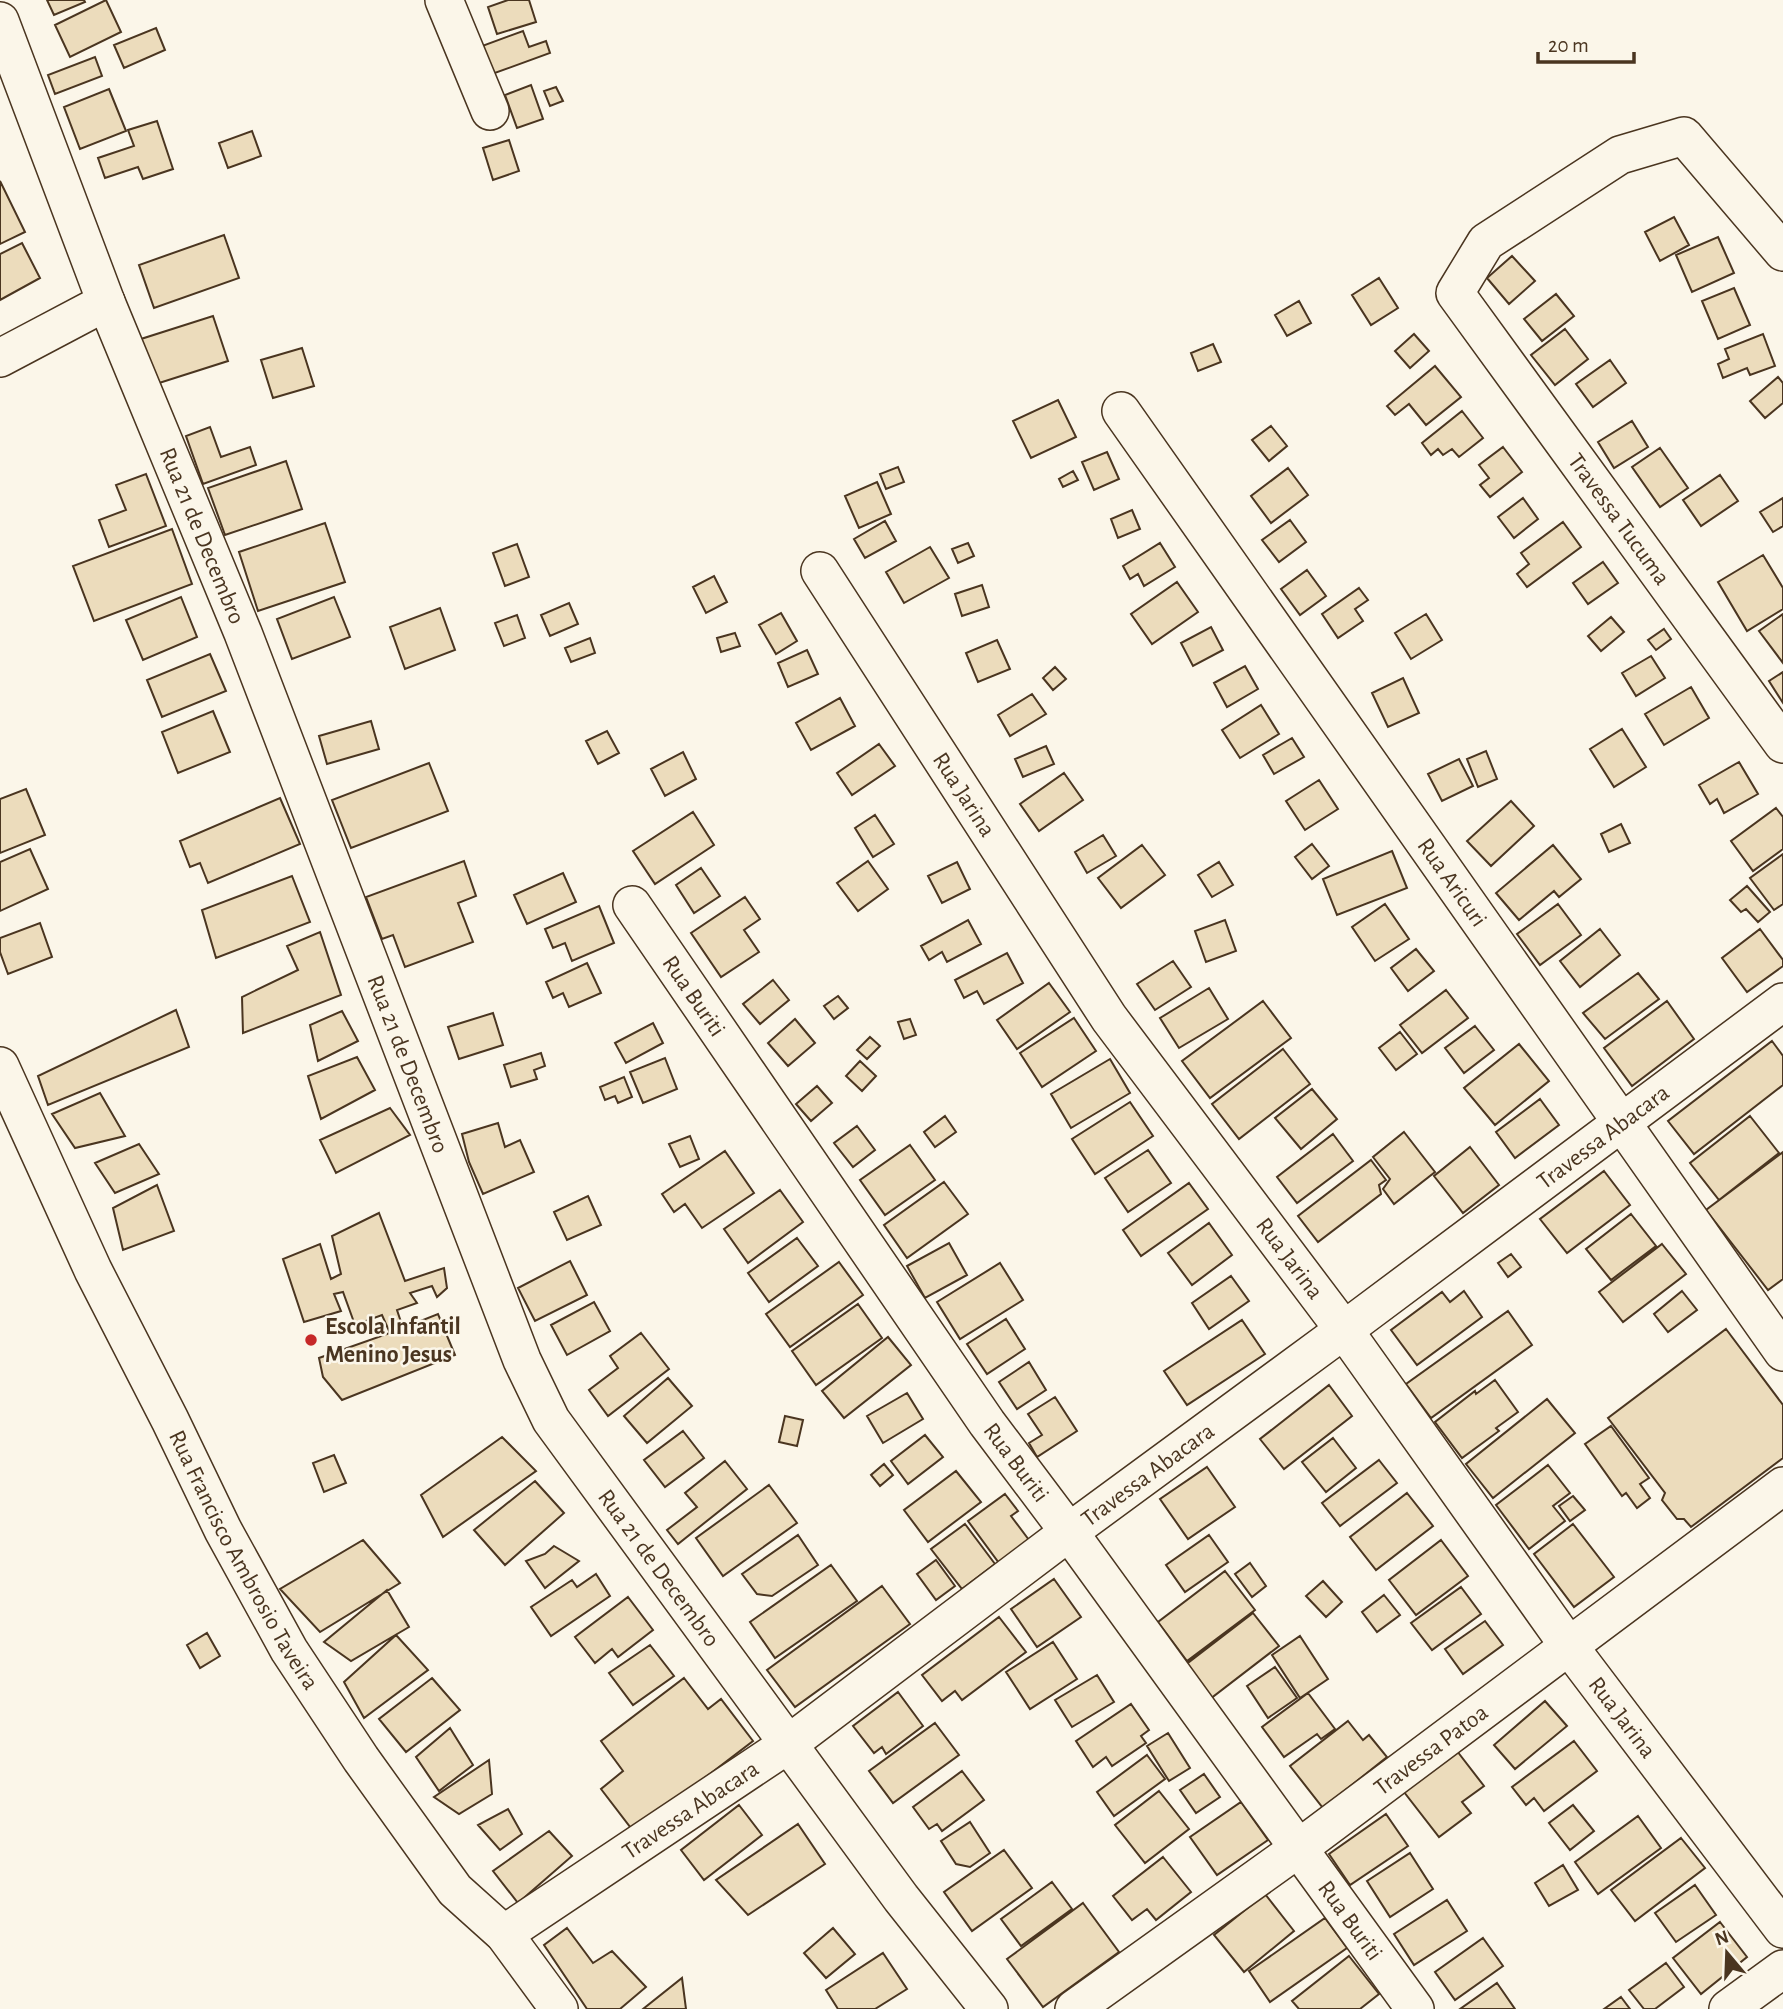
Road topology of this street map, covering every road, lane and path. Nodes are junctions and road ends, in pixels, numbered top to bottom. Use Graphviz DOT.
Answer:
graph roads {
  1 [pos="444,0"];
  2 [pos="0,21"];
  3 [pos="490,111"];
  4 [pos="1783,252"];
  5 [pos="106,302"];
  6 [pos="0,358"];
  7 [pos="1121,411"];
  8 [pos="820,571"];
  9 [pos="1783,744"];
  10 [pos="632,905"];
  11 [pos="1783,1002"];
  12 [pos="0,1066"];
  13 [pos="1620,1124"];
  14 [pos="1344,1330"];
  15 [pos="1783,1352"];
  16 [pos="1783,1486"];
  17 [pos="1069,1532"];
  18 [pos="1568,1645"];
  19 [pos="787,1745"];
  20 [pos="1299,1848"];
  21 [pos="1783,1929"];
  22 [pos="504,1934"];
  23 [pos="1783,1969"];
  24 [pos="559,2009"];
  25 [pos="989,2009"];
  26 [pos="1074,2009"];
  27 [pos="1415,2009"];
  28 [pos="1728,2009"];
  1 -- 3 [label="street"];
  2 -- 5 [label="street, Rua 21 de Decembro"];
  4 -- 9 [label="street, Travessa Tucuma"];
  5 -- 6 [label="street"];
  5 -- 19 [label="street, Rua 21 de Decembro"];
  7 -- 13 [label="street, Rua Aricuri"];
  8 -- 14 [label="street, Rua Jarina"];
  10 -- 17 [label="street, Rua Buriti"];
  11 -- 13 [label="street, Travessa Abacara"];
  12 -- 22 [label="street, Rua Francisco Ambrosio Taveira"];
  13 -- 14 [label="street, Travessa Abacara"];
  13 -- 15 [label="street, Rua Aricuri"];
  14 -- 17 [label="street, Travessa Abacara"];
  14 -- 18 [label="street, Rua Jarina"];
  16 -- 18 [label="street, Travessa Patoa"];
  17 -- 19 [label="street, Travessa Abacara"];
  17 -- 20 [label="street, Rua Buriti"];
  18 -- 20 [label="street, Travessa Patoa"];
  18 -- 21 [label="street, Rua Jarina"];
  19 -- 22 [label="street, Travessa Abacara"];
  19 -- 25 [label="street, Rua 21 de Decembro"];
  20 -- 26 [label="street, Travessa Patoa"];
  20 -- 27 [label="street, Rua Buriti"];
  22 -- 24 [label="street, Rua Francisco Ambrosio Taveira"];
  23 -- 28 [label="street"];
}
